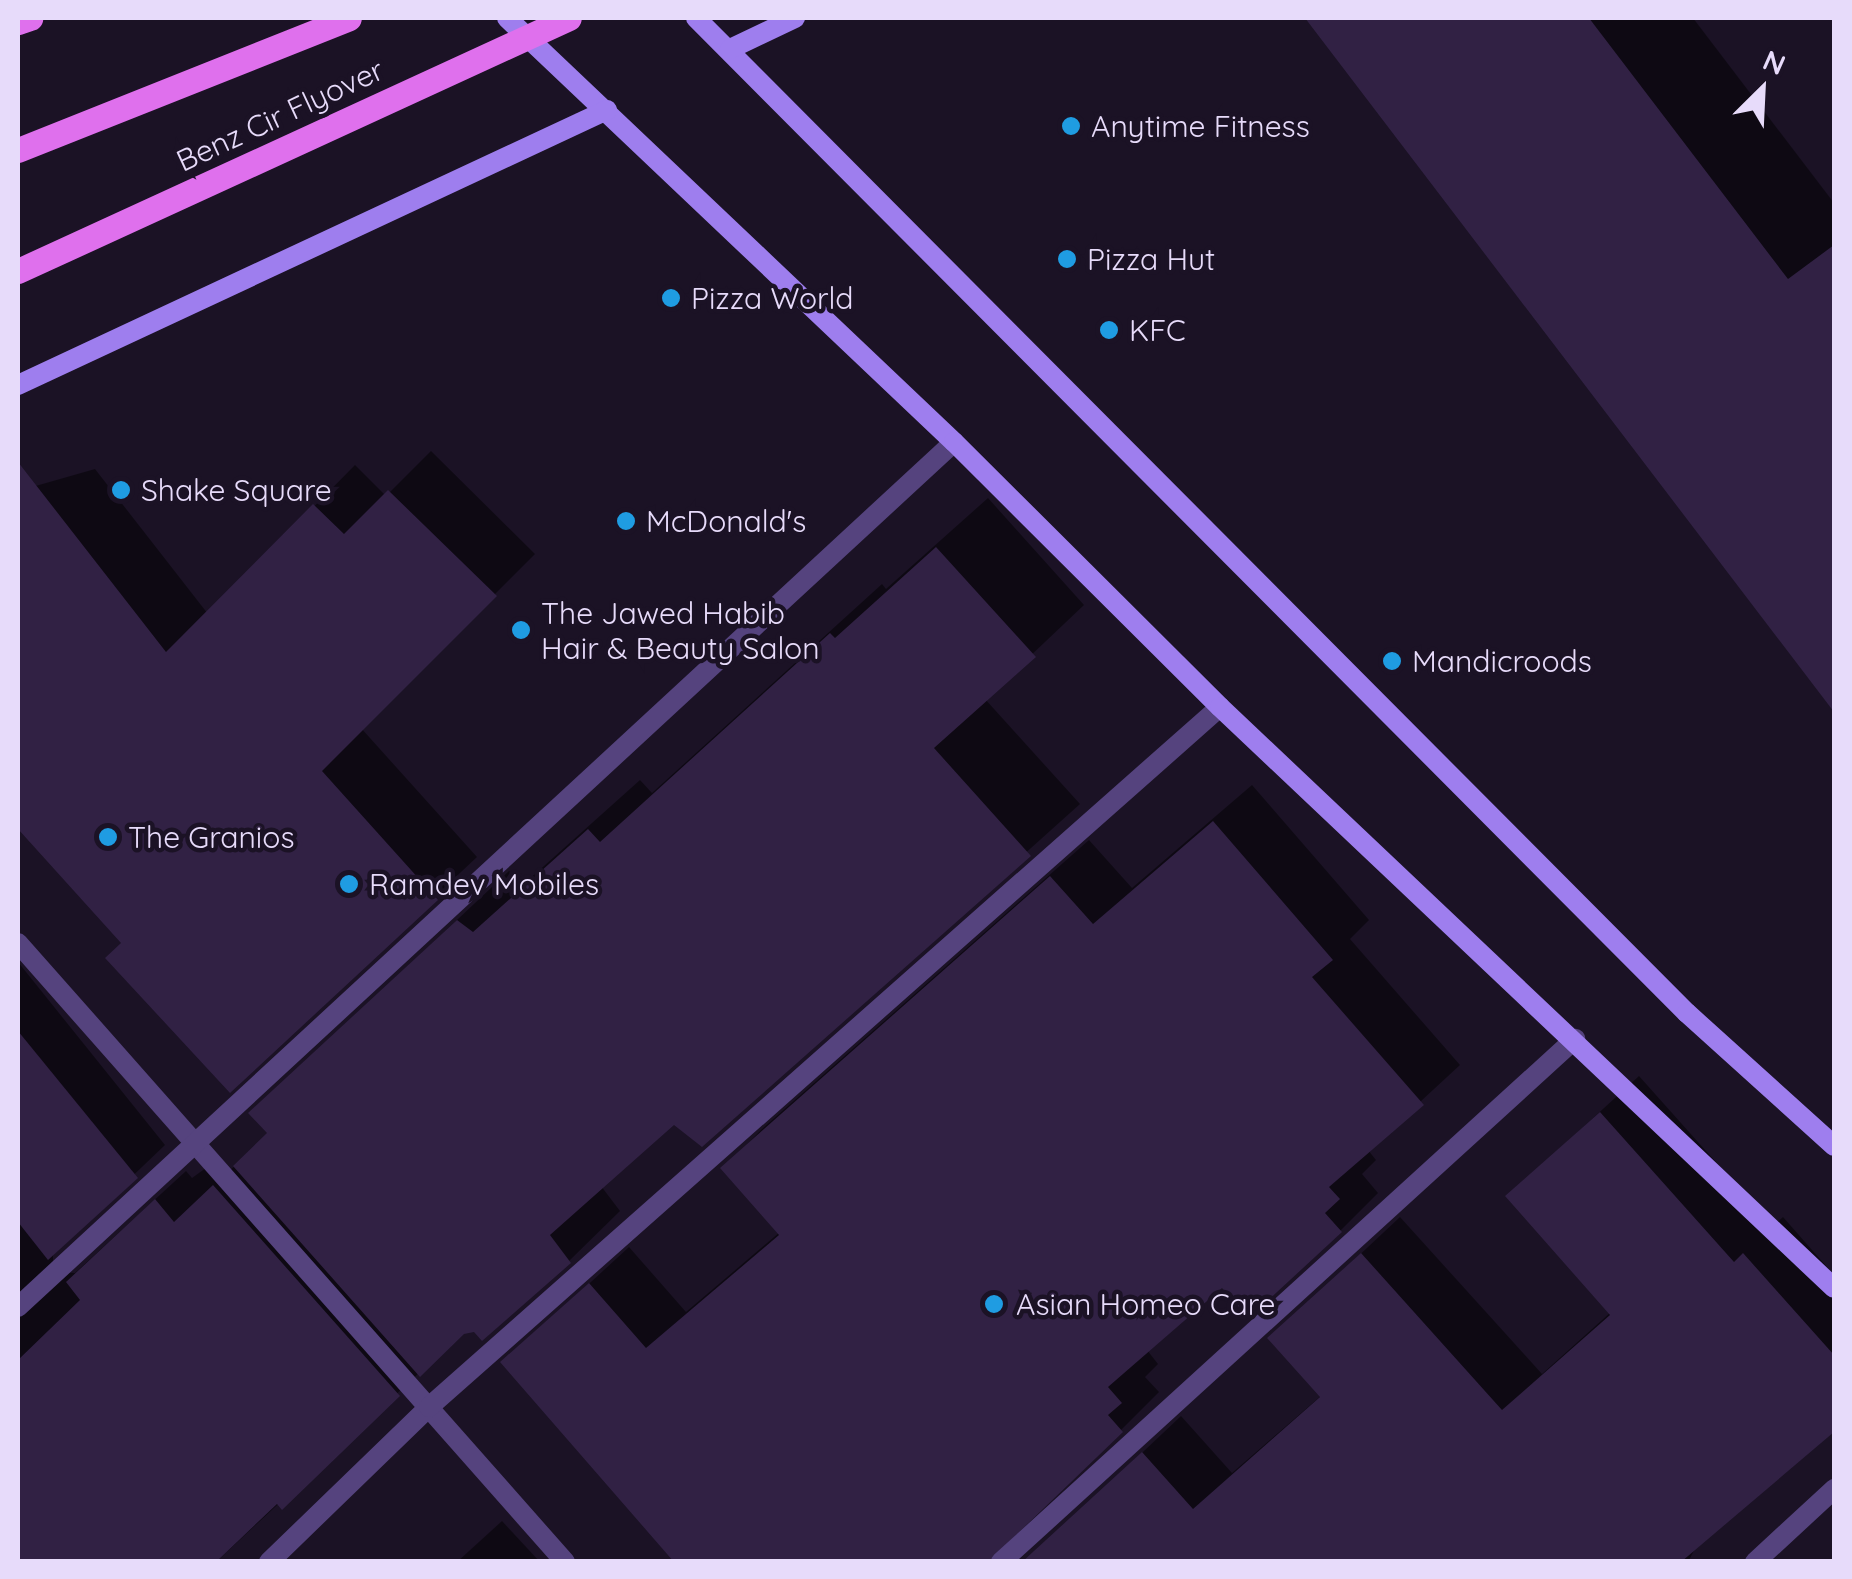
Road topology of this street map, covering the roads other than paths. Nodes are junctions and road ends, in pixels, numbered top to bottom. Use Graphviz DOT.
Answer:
graph roads {
  1 [pos="30,18"];
  2 [pos="349,18"];
  3 [pos="507,18"];
  4 [pos="570,18"];
  5 [pos="696,18"];
  6 [pos="795,18"];
  7 [pos="18,22"];
  8 [pos="730,49"];
  9 [pos="606,110"];
  10 [pos="18,150"];
  11 [pos="18,270"];
  12 [pos="18,385"];
  13 [pos="954,442"];
  14 [pos="1220,707"];
  15 [pos="18,943"];
  16 [pos="1575,1039"];
  17 [pos="197,1146"];
  18 [pos="1834,1146"];
  19 [pos="1834,1288"];
  20 [pos="18,1307"];
  21 [pos="429,1407"];
  22 [pos="1834,1489"];
  23 [pos="270,1562"];
  24 [pos="564,1562"];
  25 [pos="1001,1562"];
  26 [pos="1755,1562"];
  1 -- 7 [label="main road"];
  2 -- 10 [label="main road"];
  3 -- 9 [label="street"];
  4 -- 11 [label="main road, Benz Cir Flyover"];
  5 -- 8 [label="street"];
  6 -- 8 [label="street"];
  8 -- 18 [label="street"];
  9 -- 12 [label="street"];
  9 -- 13 [label="street"];
  13 -- 14 [label="street"];
  13 -- 17 [label="street"];
  14 -- 16 [label="street"];
  14 -- 21 [label="street"];
  15 -- 17 [label="street"];
  16 -- 19 [label="street"];
  16 -- 25 [label="street"];
  17 -- 20 [label="street"];
  17 -- 21 [label="street"];
  21 -- 23 [label="street"];
  21 -- 24 [label="street"];
  22 -- 26 [label="street"];
}
